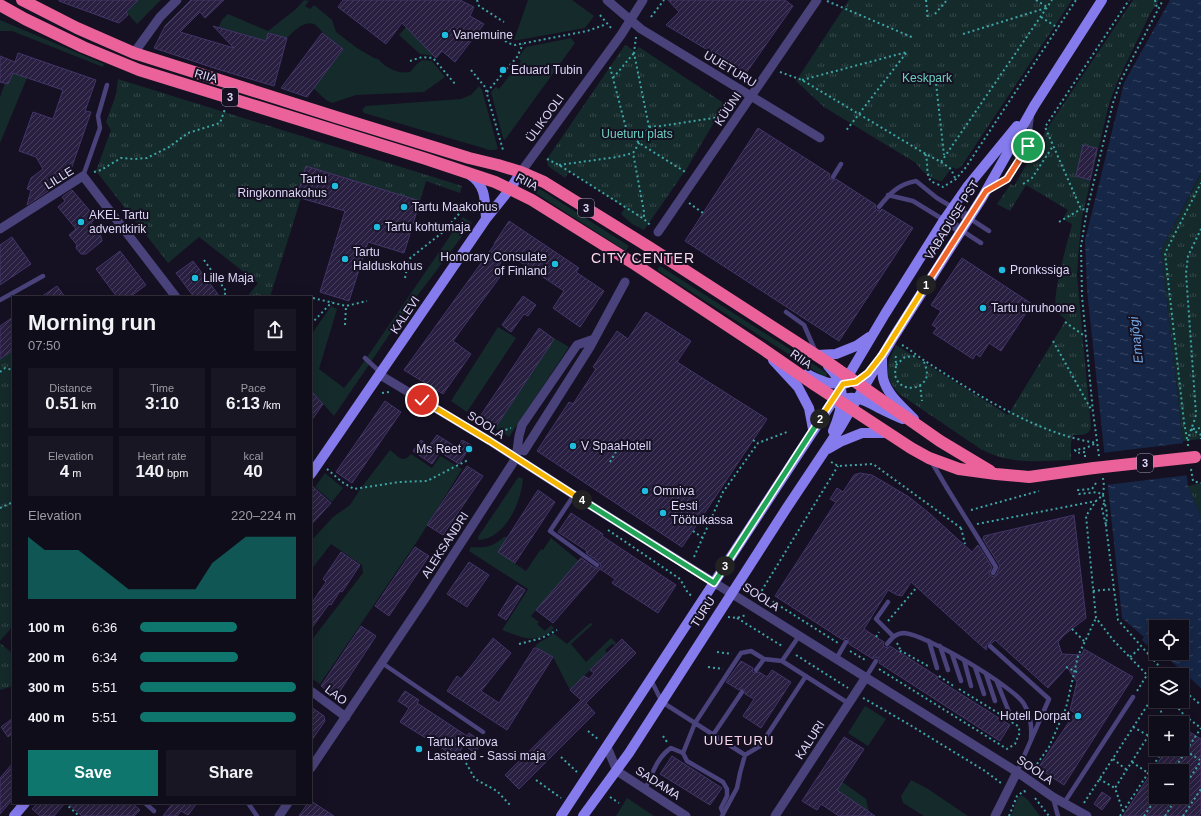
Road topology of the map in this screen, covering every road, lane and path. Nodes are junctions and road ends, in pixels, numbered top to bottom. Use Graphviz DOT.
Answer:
graph roads {
  1 [pos="22,0"];
  2 [pos="178,0"];
  3 [pos="477,0"];
  4 [pos="607,0"];
  5 [pos="643,0"];
  6 [pos="664,0"];
  7 [pos="817,0"];
  8 [pos="824,0"];
  9 [pos="926,0"];
  10 [pos="947,0"];
  11 [pos="1036,0"];
  12 [pos="1052,0"];
  13 [pos="1076,0"];
  14 [pos="1102,0"];
  15 [pos="1129,0"];
  16 [pos="1155,0"];
  17 [pos="1163,0"];
  18 [pos="0,5"];
  19 [pos="1047,7"];
  20 [pos="1157,10"];
  21 [pos="648,14"];
  22 [pos="936,14"];
  23 [pos="600,15"];
  24 [pos="651,16"];
  25 [pos="1041,17"];
  26 [pos="631,18"];
  27 [pos="648,20"];
  28 [pos="928,20"];
  29 [pos="504,22"];
  30 [pos="607,24"];
  31 [pos="611,28"];
  32 [pos="1058,28"];
  33 [pos="963,34"];
  34 [pos="497,35"];
  35 [pos="636,35"];
  36 [pos="914,38"];
  37 [pos="630,42"];
  38 [pos="523,44"];
  39 [pos="634,44"];
  40 [pos="134,53"];
  41 [pos="634,53"];
  42 [pos="410,61"];
  43 [pos="609,66"];
  44 [pos="769,68"];
  45 [pos="471,70"];
  46 [pos="935,74"];
  47 [pos="613,78"];
  48 [pos="802,80"];
  49 [pos="107,85"];
  50 [pos="456,85"];
  51 [pos="487,92"];
  52 [pos="751,96"];
  53 [pos="1034,106"];
  54 [pos="225,108"];
  55 [pos="739,114"];
  56 [pos="858,114"];
  57 [pos="649,127"];
  58 [pos="845,132"];
  59 [pos="820,138"];
  60 [pos="639,143"];
  61 [pos="1053,146"];
  62 [pos="503,150"];
  63 [pos="633,153"];
  64 [pos="924,153"];
  65 [pos="944,157"];
  66 [pos="547,159"];
  67 [pos="941,162"];
  68 [pos="841,164"];
  69 [pos="559,165"];
  70 [pos="466,172"];
  71 [pos="521,172"];
  72 [pos="83,176"];
  73 [pos="833,177"];
  74 [pos="694,178"];
  75 [pos="956,179"];
  76 [pos="1201,183"];
  77 [pos="1023,184"];
  78 [pos="510,189"];
  79 [pos="986,191"];
  80 [pos="888,195"];
  81 [pos="681,198"];
  82 [pos="879,207"];
  83 [pos="952,208"];
  84 [pos="1081,209"];
  85 [pos="1086,210"];
  86 [pos="703,213"];
  87 [pos="482,216"];
  88 [pos="969,218"];
  89 [pos="644,219"];
  90 [pos="944,220"];
  91 [pos="1059,222"];
  92 [pos="0,228"];
  93 [pos="1201,229"];
  94 [pos="961,230"];
  95 [pos="988,231"];
  96 [pos="658,232"];
  97 [pos="981,243"];
  98 [pos="204,260"];
  99 [pos="43,276"];
  100 [pos="405,278"];
  101 [pos="625,282"];
  102 [pos="175,296"];
  103 [pos="224,296"];
  104 [pos="313,298"];
  105 [pos="0,300"];
  106 [pos="367,301"];
  107 [pos="332,302"];
  108 [pos="346,306"];
  109 [pos="786,312"];
  110 [pos="1065,322"];
  111 [pos="312,323"];
  112 [pos="345,325"];
  113 [pos="872,335"];
  114 [pos="1086,337"];
  115 [pos="594,339"];
  116 [pos="1053,341"];
  117 [pos="760,347"];
  118 [pos="817,355"];
  119 [pos="882,355"];
  120 [pos="917,356"];
  121 [pos="365,358"];
  122 [pos="923,359"];
  123 [pos="896,365"];
  124 [pos="12,370"];
  125 [pos="0,372"];
  126 [pos="381,374"];
  127 [pos="920,385"];
  128 [pos="848,392"];
  129 [pos="922,401"];
  130 [pos="1093,412"];
  131 [pos="522,425"];
  132 [pos="1201,428"];
  133 [pos="814,429"];
  134 [pos="925,430"];
  135 [pos="1192,430"];
  136 [pos="787,432"];
  137 [pos="495,433"];
  138 [pos="888,433"];
  139 [pos="1201,435"];
  140 [pos="1187,439"];
  141 [pos="753,440"];
  142 [pos="758,443"];
  143 [pos="1097,443"];
  144 [pos="617,450"];
  145 [pos="524,451"];
  146 [pos="824,451"];
  147 [pos="1085,457"];
  148 [pos="1100,457"];
  149 [pos="1198,457"];
  150 [pos="516,458"];
  151 [pos="929,458"];
  152 [pos="468,460"];
  153 [pos="610,462"];
  154 [pos="831,462"];
  155 [pos="316,469"];
  156 [pos="1098,470"];
  157 [pos="996,474"];
  158 [pos="1096,483"];
  159 [pos="1039,491"];
  160 [pos="574,495"];
  161 [pos="1103,495"];
  162 [pos="12,502"];
  163 [pos="0,508"];
  164 [pos="969,511"];
  165 [pos="964,522"];
  166 [pos="693,531"];
  167 [pos="703,538"];
  168 [pos="965,544"];
  169 [pos="694,557"];
  170 [pos="597,565"];
  171 [pos="993,573"];
  172 [pos="680,579"];
  173 [pos="714,583"];
  174 [pos="917,587"];
  175 [pos="1114,589"];
  176 [pos="1093,591"];
  177 [pos="761,592"];
  178 [pos="732,593"];
  179 [pos="759,595"];
  180 [pos="695,598"];
  181 [pos="888,602"];
  182 [pos="746,615"];
  183 [pos="725,617"];
  184 [pos="737,618"];
  185 [pos="1096,618"];
  186 [pos="884,626"];
  187 [pos="1072,629"];
  188 [pos="557,630"];
  189 [pos="799,636"];
  190 [pos="893,636"];
  191 [pos="876,637"];
  192 [pos="929,641"];
  193 [pos="846,642"];
  194 [pos="1085,642"];
  195 [pos="519,644"];
  196 [pos="887,644"];
  197 [pos="940,646"];
  198 [pos="990,646"];
  199 [pos="843,647"];
  200 [pos="1141,647"];
  201 [pos="789,650"];
  202 [pos="717,652"];
  203 [pos="900,652"];
  204 [pos="864,654"];
  205 [pos="952,654"];
  206 [pos="740,655"];
  207 [pos="1130,657"];
  208 [pos="861,658"];
  209 [pos="764,659"];
  210 [pos="836,659"];
  211 [pos="964,660"];
  212 [pos="782,661"];
  213 [pos="382,663"];
  214 [pos="875,663"];
  215 [pos="974,666"];
  216 [pos="708,667"];
  217 [pos="1066,667"];
  218 [pos="935,668"];
  219 [pos="1160,668"];
  220 [pos="888,669"];
  221 [pos="730,670"];
  222 [pos="756,670"];
  223 [pos="948,670"];
  224 [pos="1077,672"];
  225 [pos="886,673"];
  226 [pos="937,674"];
  227 [pos="986,674"];
  228 [pos="1147,675"];
  229 [pos="806,676"];
  230 [pos="866,677"];
  231 [pos="651,680"];
  232 [pos="961,681"];
  233 [pos="997,681"];
  234 [pos="971,686"];
  235 [pos="312,692"];
  236 [pos="742,692"];
  237 [pos="855,693"];
  238 [pos="984,694"];
  239 [pos="1189,695"];
  240 [pos="1133,697"];
  241 [pos="995,701"];
  242 [pos="662,702"];
  243 [pos="848,703"];
  244 [pos="1149,703"];
  245 [pos="1201,705"];
  246 [pos="1178,708"];
  247 [pos="1009,712"];
  248 [pos="1185,716"];
  249 [pos="346,718"];
  250 [pos="1189,719"];
  251 [pos="695,723"];
  252 [pos="1133,727"];
  253 [pos="1201,728"];
  254 [pos="588,731"];
  255 [pos="483,732"];
  256 [pos="1200,733"];
  257 [pos="713,735"];
  258 [pos="1149,735"];
  259 [pos="1031,739"];
  260 [pos="603,744"];
  261 [pos="1101,745"];
  262 [pos="1189,747"];
  263 [pos="1106,748"];
  264 [pos="682,753"];
  265 [pos="1189,753"];
  266 [pos="745,755"];
  267 [pos="1159,756"];
  268 [pos="561,757"];
  269 [pos="1113,759"];
  270 [pos="1201,761"];
  271 [pos="1132,762"];
  272 [pos="466,763"];
  273 [pos="1037,764"];
  274 [pos="312,767"];
  275 [pos="1127,770"];
  276 [pos="617,771"];
  277 [pos="1017,772"];
  278 [pos="578,773"];
  279 [pos="1148,773"];
  280 [pos="1099,779"];
  281 [pos="1189,779"];
  282 [pos="536,780"];
  283 [pos="1001,783"];
  284 [pos="1115,788"];
  285 [pos="645,789"];
  286 [pos="1201,789"];
  287 [pos="1053,797"];
  288 [pos="562,799"];
  289 [pos="1064,803"];
  290 [pos="24,804"];
  291 [pos="66,804"];
  292 [pos="145,804"];
  293 [pos="249,804"];
  294 [pos="287,804"];
  295 [pos="1152,804"];
  296 [pos="1173,804"];
  297 [pos="510,805"];
  298 [pos="154,811"];
  299 [pos="1123,811"];
  300 [pos="722,814"];
  301 [pos="1083,814"];
  302 [pos="1048,815"];
  303 [pos="14,816"];
  304 [pos="79,816"];
  305 [pos="257,816"];
  306 [pos="279,816"];
  307 [pos="561,816"];
  308 [pos="583,816"];
  309 [pos="686,816"];
  310 [pos="775,816"];
  311 [pos="995,816"];
  312 [pos="1009,816"];
  313 [pos="1058,816"];
  314 [pos="1120,816"];
  315 [pos="1144,816"];
  316 [pos="1165,816"];
  317 [pos="1183,816"];
  1 -- 40 [label="highway, RIIA / 3"];
  2 -- 40 [label="street"];
  3 -- 29 [label="path"];
  4 -- 26 [label="street, UUETURU"];
  5 -- 26 [label="street, ÜLIKOOLI"];
  6 -- 24 [label="path"];
  7 -- 44 [label="street, KÜÜNI"];
  8 -- 36 [label="path"];
  9 -- 28 [label="path"];
  10 -- 22 [label="path"];
  11 -- 19 [label="path"];
  12 -- 19 [label="path"];
  13 -- 32 [label="path"];
  14 -- 53 [label="main road, VABADUSE PST"];
  15 -- 61 [label="path"];
  16 -- 20 [label="path"];
  17 -- 20 [label="path"];
  18 -- 70 [label="highway, RIIA / 3"];
  19 -- 25 [label="path"];
  19 -- 33 [label="path"];
  20 -- 85 [label="path"];
  21 -- 24 [label="path"];
  23 -- 30 [label="path"];
  24 -- 27 [label="path"];
  25 -- 32 [label="path"];
  25 -- 65 [label="path"];
  26 -- 52 [label="street, UUETURU"];
  26 -- 71 [label="street, ÜLIKOOLI"];
  30 -- 31 [label="path"];
  30 -- 38 [label="path"];
  32 -- 75 [label="path"];
  34 -- 38 [label="path"];
  35 -- 39 [label="path"];
  37 -- 39 [label="path"];
  38 -- 51 [label="path"];
  39 -- 41 [label="path"];
  40 -- 71 [label="highway, RIIA / 3"];
  41 -- 47 [label="path"];
  41 -- 57 [label="path"];
  42 -- 50 [label="path"];
  43 -- 47 [label="path"];
  44 -- 48 [label="path"];
  44 -- 52 [label="street, KÜÜNI"];
  45 -- 51 [label="path"];
  46 -- 65 [label="path"];
  47 -- 60 [label="path"];
  48 -- 56 [label="path"];
  48 -- 56 [label="path"];
  49 -- 72 [label="lane"];
  51 -- 62 [label="path"];
  52 -- 55 [label="street, KÜÜNI"];
  52 -- 59 [label="street, UUETURU"];
  53 -- 79 [label="main road, VABADUSE PST"];
  53 -- 79 [label="lane"];
  53 -- 83 [label="main road, VABADUSE PST"];
  54 -- 72 [label="path"];
  55 -- 57 [label="path"];
  55 -- 74 [label="street, KÜÜNI"];
  56 -- 58 [label="path"];
  56 -- 64 [label="path"];
  57 -- 60 [label="path"];
  60 -- 63 [label="path"];
  60 -- 74 [label="path"];
  61 -- 77 [label="path"];
  61 -- 84 [label="path"];
  63 -- 69 [label="path"];
  63 -- 89 [label="path"];
  64 -- 67 [label="path"];
  64 -- 75 [label="path"];
  65 -- 67 [label="path"];
  66 -- 69 [label="path"];
  67 -- 75 [label="path"];
  68 -- 73 [label="lane"];
  69 -- 89 [label="path"];
  70 -- 78 [label="highway, RIIA / 3"];
  70 -- 87 [label="main road"];
  71 -- 78 [label="main road, KALEVI"];
  71 -- 118 [label="highway, RIIA / 3"];
  72 -- 92 [label="street, LILLE"];
  72 -- 102 [label="street, LILLE"];
  74 -- 81 [label="street, KÜÜNI"];
  76 -- 140 [label="path"];
  78 -- 87 [label="main road, KALEVI"];
  78 -- 117 [label="highway, RIIA / 3"];
  79 -- 88 [label="main road, VABADUSE PST"];
  80 -- 82 [label="lane"];
  80 -- 83 [label="lane"];
  80 -- 90 [label="lane"];
  81 -- 86 [label="path"];
  81 -- 96 [label="street, KÜÜNI"];
  83 -- 88 [label="street"];
  83 -- 90 [label="main road, VABADUSE PST"];
  84 -- 85 [label="path"];
  84 -- 91 [label="path"];
  85 -- 114 [label="path"];
  87 -- 100 [label="path"];
  87 -- 126 [label="main road, KALEVI"];
  88 -- 94 [label="main road, VABADUSE PST"];
  88 -- 95 [label="lane"];
  89 -- 96 [label="path"];
  90 -- 94 [label="street"];
  90 -- 113 [label="main road, VABADUSE PST"];
  93 -- 135 [label="path"];
  94 -- 97 [label="lane"];
  94 -- 119 [label="main road, VABADUSE PST"];
  98 -- 103 [label="path"];
  99 -- 105 [label="lane"];
  101 -- 115 [label="street"];
  104 -- 107 [label="path"];
  106 -- 108 [label="path"];
  107 -- 108 [label="path"];
  107 -- 111 [label="path"];
  108 -- 112 [label="path"];
  109 -- 118 [label="lane"];
  110 -- 114 [label="path"];
  113 -- 118 [label="main road"];
  113 -- 128 [label="main road, VABADUSE PST"];
  114 -- 130 [label="path"];
  115 -- 131 [label="street, ALEKSANDRI"];
  115 -- 145 [label="street"];
  116 -- 130 [label="path"];
  117 -- 128 [label="highway, RIIA / 3"];
  117 -- 133 [label="main road"];
  118 -- 128 [label="highway, RIIA / 3"];
  119 -- 128 [label="main road, VABADUSE PST"];
  119 -- 134 [label="main road"];
  120 -- 122 [label="path"];
  120 -- 123 [label="path"];
  120 -- 123 [label="path"];
  121 -- 126 [label="lane"];
  122 -- 127 [label="path"];
  122 -- 143 [label="path"];
  123 -- 127 [label="path"];
  124 -- 125 [label="path"];
  126 -- 150 [label="street, SOOLA"];
  126 -- 155 [label="main road, KALEVI"];
  127 -- 129 [label="path"];
  128 -- 133 [label="main road, TURU"];
  128 -- 134 [label="highway, RIIA / 3"];
  128 -- 138 [label="highway, RIIA / 3"];
  128 -- 146 [label="main road, TURU"];
  130 -- 143 [label="path"];
  131 -- 137 [label="path"];
  131 -- 150 [label="street, ALEKSANDRI"];
  132 -- 135 [label="path"];
  133 -- 173 [label="main road, TURU"];
  134 -- 157 [label="highway, RIIA / 3"];
  135 -- 139 [label="path"];
  136 -- 142 [label="path"];
  138 -- 146 [label="main road"];
  138 -- 151 [label="highway, RIIA / 3"];
  141 -- 142 [label="path"];
  142 -- 167 [label="path"];
  143 -- 147 [label="path"];
  143 -- 148 [label="path"];
  144 -- 153 [label="path"];
  146 -- 178 [label="main road, TURU"];
  149 -- 156 [label="highway, 3, bridge"];
  150 -- 160 [label="street, SOOLA"];
  150 -- 213 [label="street, ALEKSANDRI"];
  151 -- 157 [label="highway, RIIA / 3"];
  151 -- 171 [label="lane, bridge"];
  152 -- 155 [label="path"];
  154 -- 177 [label="path"];
  156 -- 157 [label="highway, RIIA / 3"];
  156 -- 161 [label="path"];
  158 -- 161 [label="path"];
  159 -- 164 [label="path"];
  160 -- 170 [label="lane"];
  160 -- 173 [label="street, SOOLA"];
  161 -- 175 [label="path"];
  161 -- 176 [label="path"];
  162 -- 163 [label="path"];
  165 -- 168 [label="path"];
  166 -- 167 [label="path"];
  167 -- 169 [label="path"];
  172 -- 180 [label="path"];
  173 -- 178 [label="street, SOOLA"];
  173 -- 231 [label="main road, TURU"];
  174 -- 186 [label="path"];
  175 -- 176 [label="path"];
  175 -- 200 [label="path"];
  176 -- 185 [label="path"];
  177 -- 179 [label="path"];
  177 -- 199 [label="path"];
  178 -- 189 [label="street, SOOLA"];
  178 -- 242 [label="main road, TURU"];
  181 -- 186 [label="lane"];
  182 -- 184 [label="path"];
  183 -- 184 [label="path"];
  184 -- 201 [label="path"];
  185 -- 194 [label="path"];
  185 -- 207 [label="path"];
  186 -- 190 [label="lane"];
  186 -- 191 [label="path"];
  187 -- 194 [label="path"];
  188 -- 195 [label="path"];
  189 -- 201 [label="lane"];
  189 -- 210 [label="street, SOOLA"];
  190 -- 192 [label="lane"];
  190 -- 196 [label="lane"];
  192 -- 197 [label="lane"];
  192 -- 218 [label="lane"];
  193 -- 199 [label="lane"];
  194 -- 273 [label="path"];
  197 -- 205 [label="lane"];
  197 -- 223 [label="lane"];
  198 -- 259 [label="lane"];
  199 -- 208 [label="path"];
  199 -- 210 [label="lane"];
  200 -- 207 [label="path"];
  200 -- 219 [label="path"];
  201 -- 212 [label="lane"];
  201 -- 237 [label="path"];
  202 -- 206 [label="path"];
  203 -- 218 [label="path"];
  204 -- 208 [label="path"];
  205 -- 211 [label="lane"];
  205 -- 232 [label="lane"];
  206 -- 209 [label="lane"];
  206 -- 221 [label="lane"];
  207 -- 228 [label="path"];
  208 -- 214 [label="path"];
  209 -- 212 [label="lane"];
  209 -- 222 [label="lane"];
  210 -- 230 [label="street, SOOLA"];
  211 -- 215 [label="lane"];
  211 -- 234 [label="lane"];
  212 -- 229 [label="lane"];
  213 -- 249 [label="street, ALEKSANDRI"];
  213 -- 255 [label="lane"];
  214 -- 225 [label="path"];
  214 -- 230 [label="lane"];
  215 -- 227 [label="lane"];
  215 -- 238 [label="lane"];
  216 -- 221 [label="path"];
  217 -- 224 [label="path, bridge"];
  220 -- 225 [label="path"];
  221 -- 251 [label="lane"];
  225 -- 226 [label="path"];
  227 -- 233 [label="lane"];
  227 -- 241 [label="lane"];
  228 -- 240 [label="path"];
  229 -- 243 [label="lane"];
  229 -- 266 [label="lane"];
  230 -- 237 [label="street, KALURI"];
  230 -- 277 [label="street, SOOLA"];
  231 -- 242 [label="lane"];
  231 -- 260 [label="main road, TURU"];
  233 -- 247 [label="lane"];
  233 -- 259 [label="lane"];
  235 -- 249 [label="street, LAO"];
  236 -- 257 [label="lane"];
  237 -- 243 [label="street, KALURI"];
  237 -- 283 [label="path"];
  239 -- 245 [label="path"];
  240 -- 261 [label="lane"];
  242 -- 251 [label="lane"];
  242 -- 276 [label="main road, TURU"];
  243 -- 310 [label="street, KALURI"];
  244 -- 252 [label="path"];
  246 -- 248 [label="path"];
  249 -- 274 [label="street, ALEKSANDRI"];
  250 -- 253 [label="path"];
  251 -- 257 [label="lane"];
  251 -- 264 [label="lane"];
  252 -- 258 [label="path"];
  252 -- 269 [label="path"];
  253 -- 256 [label="path"];
  254 -- 260 [label="path"];
  256 -- 262 [label="path"];
  257 -- 266 [label="lane"];
  258 -- 271 [label="path"];
  259 -- 277 [label="lane"];
  260 -- 276 [label="street"];
  260 -- 307 [label="main road, TURU"];
  261 -- 263 [label="lane"];
  261 -- 289 [label="lane"];
  264 -- 285 [label="lane"];
  264 -- 300 [label="lane"];
  265 -- 270 [label="path"];
  266 -- 300 [label="lane"];
  267 -- 279 [label="path"];
  268 -- 278 [label="path"];
  269 -- 275 [label="path"];
  269 -- 280 [label="path"];
  270 -- 281 [label="path"];
  271 -- 275 [label="path"];
  271 -- 279 [label="path"];
  272 -- 297 [label="path"];
  275 -- 284 [label="path"];
  276 -- 285 [label="street, SADAMA"];
  276 -- 308 [label="main road, TURU"];
  277 -- 287 [label="street, SOOLA"];
  277 -- 311 [label="street"];
  279 -- 299 [label="path"];
  280 -- 284 [label="path"];
  280 -- 301 [label="path"];
  282 -- 288 [label="path"];
  284 -- 299 [label="path"];
  285 -- 309 [label="street, SADAMA"];
  286 -- 317 [label="path"];
  287 -- 289 [label="street, SOOLA"];
  287 -- 313 [label="lane"];
  289 -- 301 [label="street, SOOLA"];
  290 -- 303 [label="main road"];
  291 -- 304 [label="path"];
  292 -- 298 [label="lane"];
  293 -- 305 [label="lane"];
  294 -- 306 [label="street"];
  295 -- 315 [label="path"];
  296 -- 316 [label="path"];
  299 -- 314 [label="path"];
  302 -- 312 [label="path"];
}
